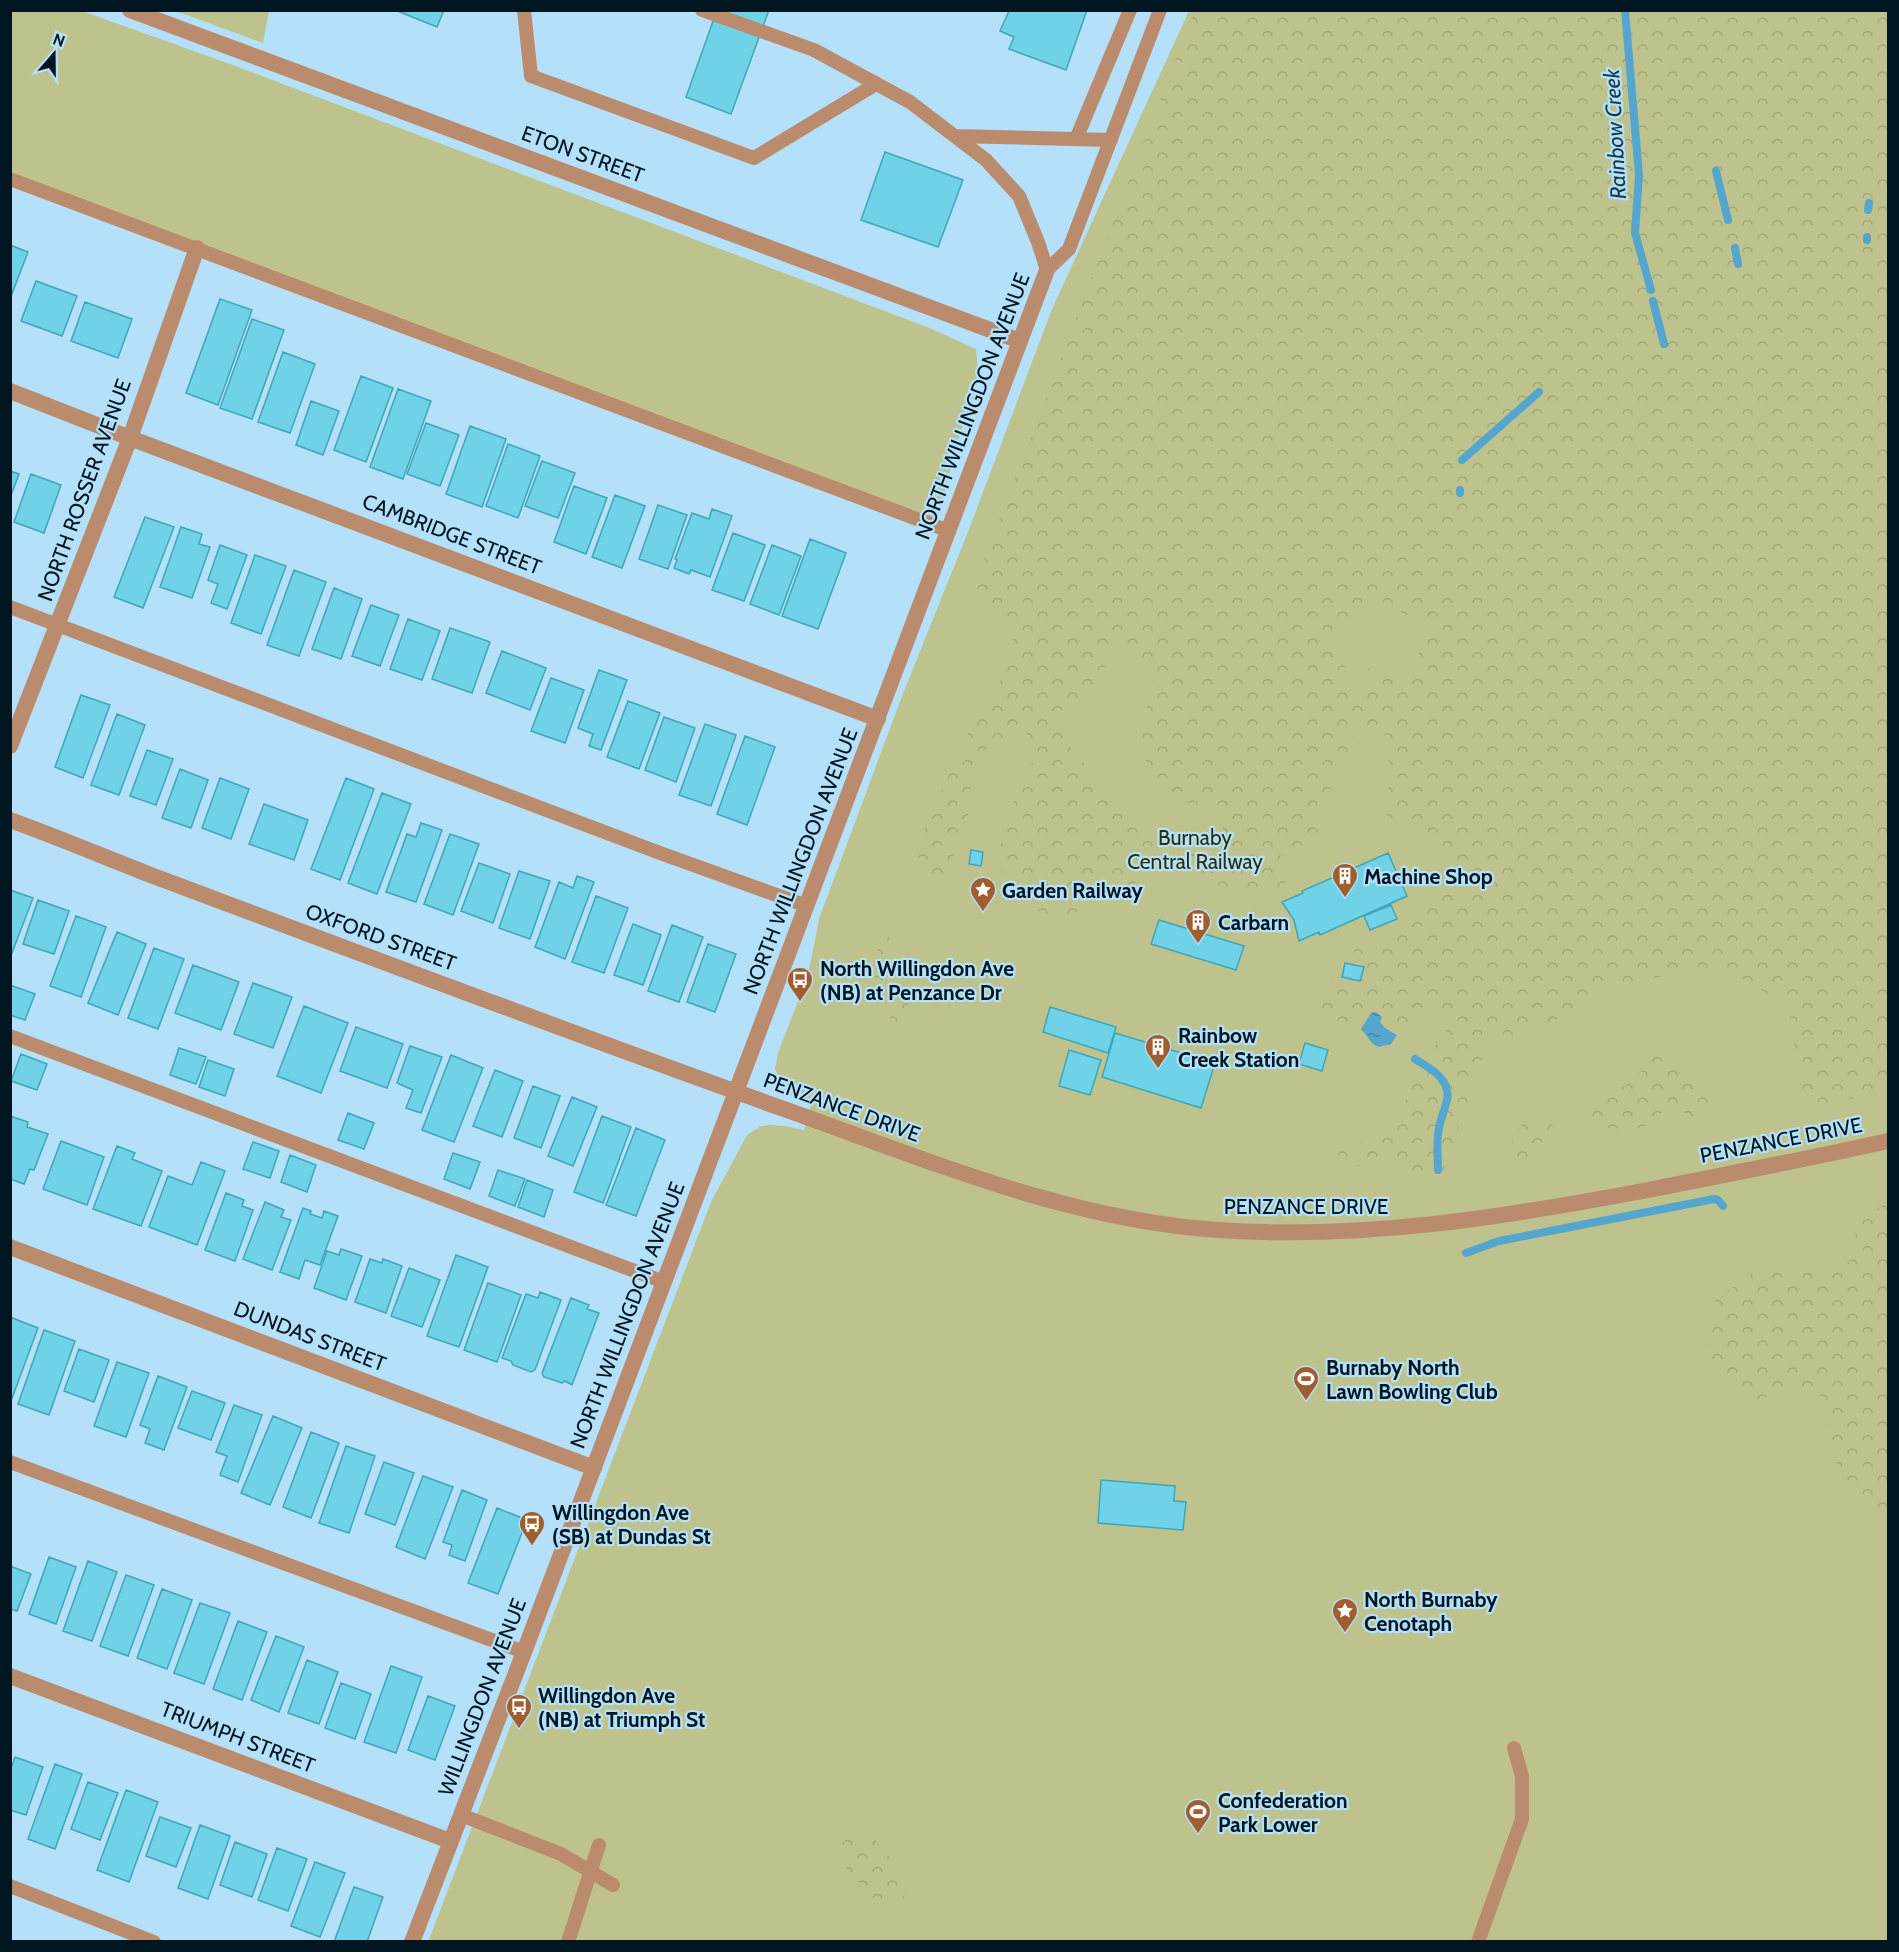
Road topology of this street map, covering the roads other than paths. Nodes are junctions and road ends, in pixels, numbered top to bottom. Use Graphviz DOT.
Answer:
graph roads {
  1 [pos="130,10"];
  2 [pos="524,10"];
  3 [pos="702,10"];
  4 [pos="1130,10"];
  5 [pos="1160,10"];
  6 [pos="876,84"];
  7 [pos="955,136"];
  8 [pos="1076,139"];
  9 [pos="1111,140"];
  10 [pos="10,179"];
  11 [pos="197,248"];
  12 [pos="1047,270"];
  13 [pos="1020,341"];
  14 [pos="10,391"];
  15 [pos="130,438"];
  16 [pos="949,531"];
  17 [pos="10,607"];
  18 [pos="58,625"];
  19 [pos="878,719"];
  20 [pos="10,746"];
  21 [pos="10,820"];
  22 [pos="807,906"];
  23 [pos="10,1036"];
  24 [pos="736,1093"];
  25 [pos="1888,1142"];
  26 [pos="10,1247"];
  27 [pos="664,1282"];
  28 [pos="10,1462"];
  29 [pos="594,1468"];
  30 [pos="524,1652"];
  31 [pos="10,1676"];
  32 [pos="1514,1748"];
  33 [pos="461,1815"];
  34 [pos="450,1841"];
  35 [pos="599,1845"];
  36 [pos="590,1871"];
  37 [pos="613,1885"];
  38 [pos="10,1886"];
  39 [pos="154,1941"];
  40 [pos="412,1941"];
  41 [pos="568,1941"];
  42 [pos="1478,1941"];
  1 -- 13 [label="street, ETON STREET"];
  2 -- 6 [label="lane"];
  3 -- 6 [label="lane"];
  4 -- 8 [label="lane"];
  5 -- 9 [label="lane"];
  6 -- 7 [label="lane"];
  7 -- 8 [label="lane"];
  7 -- 12 [label="lane"];
  8 -- 9 [label="lane"];
  9 -- 12 [label="lane"];
  10 -- 11 [label="lane"];
  11 -- 15 [label="street, NORTH ROSSER AVENUE"];
  11 -- 16 [label="lane"];
  12 -- 13 [label="street, NORTH WILLINGDON AVENUE"];
  13 -- 16 [label="street, NORTH WILLINGDON AVENUE"];
  14 -- 15 [label="street, CAMBRIDGE STREET"];
  15 -- 18 [label="street, NORTH ROSSER AVENUE"];
  15 -- 19 [label="street, CAMBRIDGE STREET"];
  16 -- 19 [label="street, NORTH WILLINGDON AVENUE"];
  17 -- 18 [label="lane"];
  18 -- 20 [label="street, NORTH ROSSER AVENUE"];
  18 -- 22 [label="lane"];
  19 -- 22 [label="street, NORTH WILLINGDON AVENUE"];
  21 -- 24 [label="street, OXFORD STREET"];
  22 -- 24 [label="street, NORTH WILLINGDON AVENUE"];
  23 -- 27 [label="lane"];
  24 -- 25 [label="street, PENZANCE DRIVE"];
  24 -- 27 [label="street, NORTH WILLINGDON AVENUE"];
  26 -- 29 [label="street, DUNDAS STREET"];
  27 -- 29 [label="street, NORTH WILLINGDON AVENUE"];
  28 -- 30 [label="lane"];
  29 -- 30 [label="street, WILLINGDON AVENUE"];
  30 -- 33 [label="street, WILLINGDON AVENUE"];
  31 -- 34 [label="street, TRIUMPH STREET"];
  32 -- 42 [label="lane"];
  33 -- 34 [label="street, WILLINGDON AVENUE"];
  33 -- 36 [label="lane"];
  34 -- 40 [label="street, WILLINGDON AVENUE"];
  35 -- 36 [label="lane"];
  36 -- 37 [label="lane"];
  36 -- 41 [label="lane"];
  38 -- 39 [label="lane"];
}
